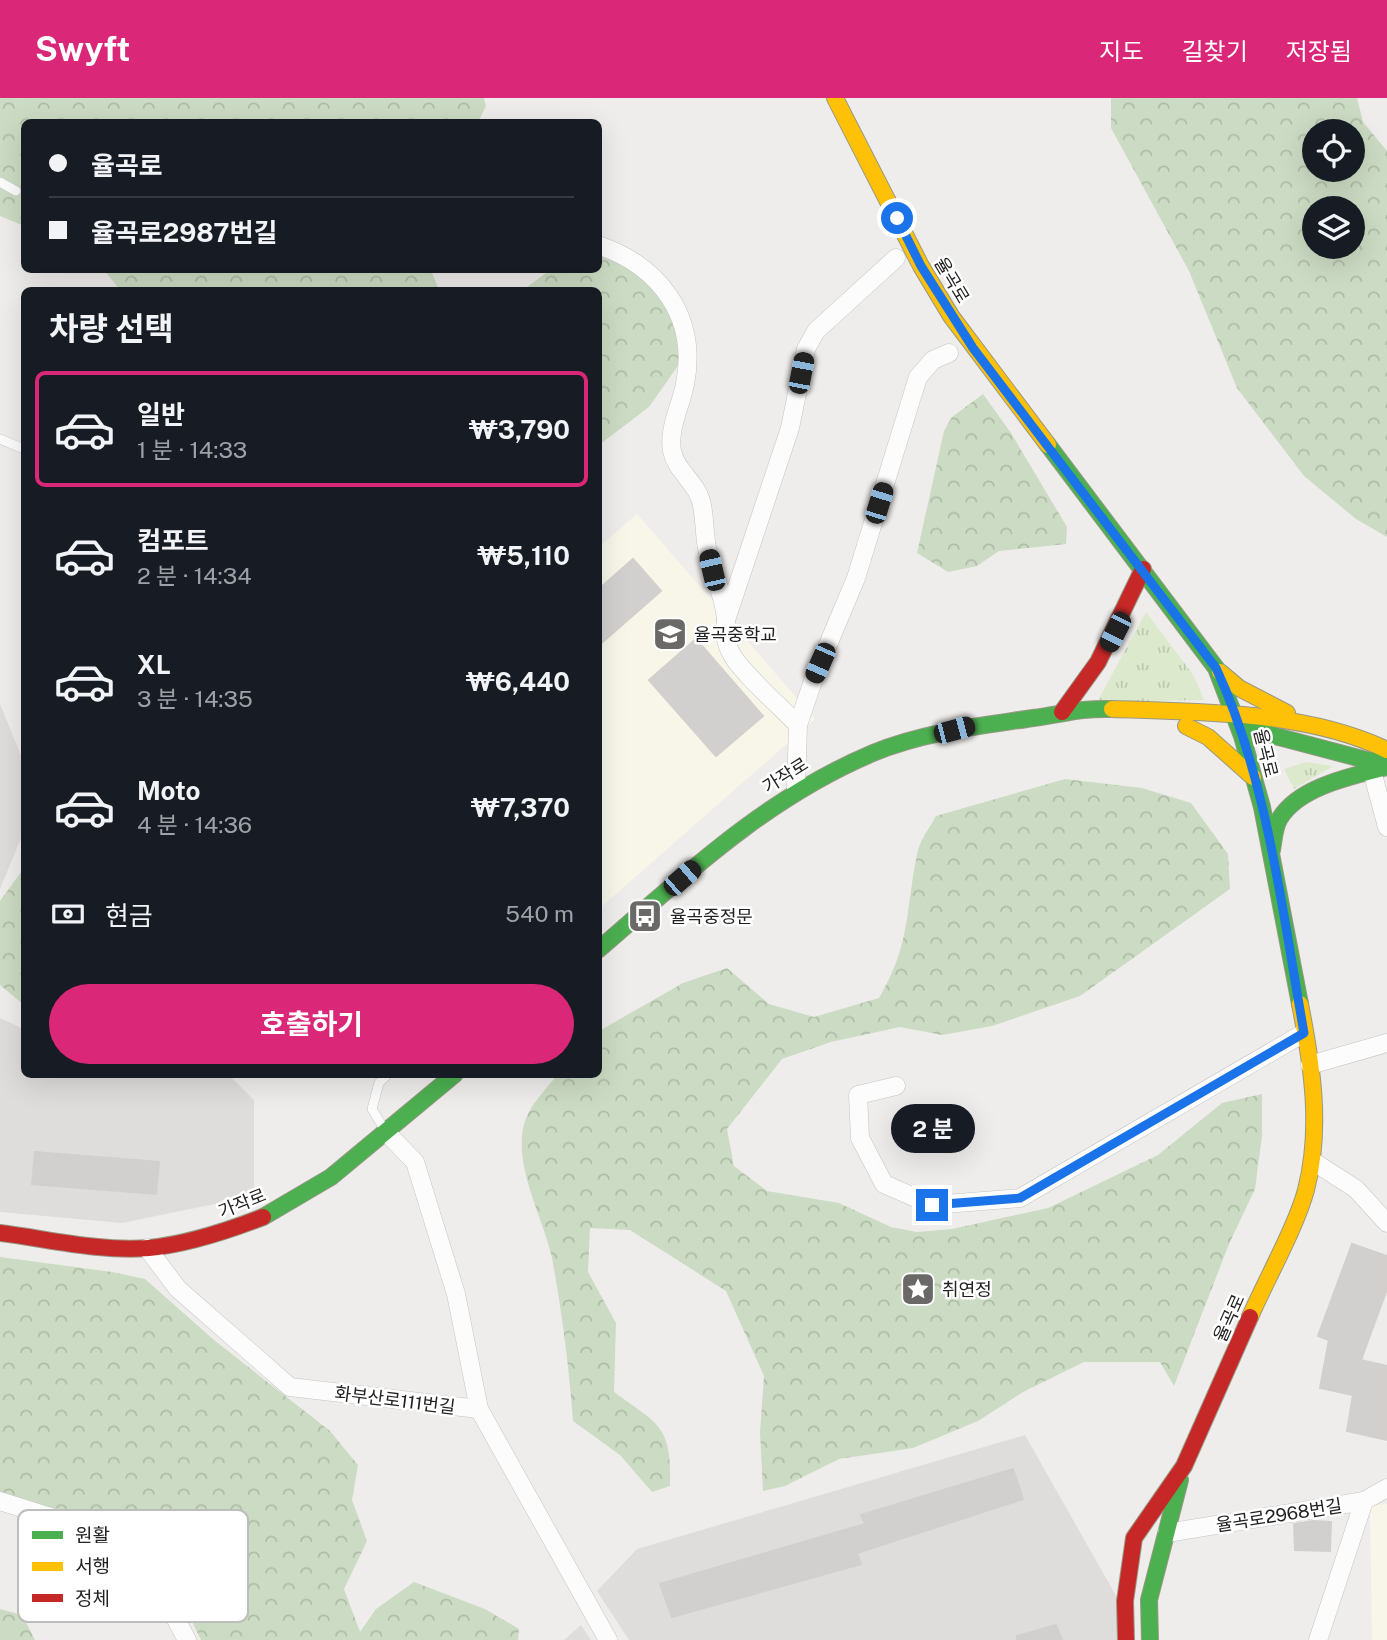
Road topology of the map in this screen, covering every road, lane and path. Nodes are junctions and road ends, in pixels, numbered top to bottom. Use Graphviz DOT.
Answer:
graph roads {
  1 [pos="835,98"];
  2 [pos="0,182"];
  3 [pos="16,191"];
  4 [pos="602,246"];
  5 [pos="895,258"];
  6 [pos="949,354"];
  7 [pos="0,439"];
  8 [pos="21,448"];
  9 [pos="1143,569"];
  10 [pos="726,620"];
  11 [pos="1216,668"];
  12 [pos="1062,712"];
  13 [pos="1035,718"];
  14 [pos="1237,720"];
  15 [pos="799,725"];
  16 [pos="1185,726"];
  17 [pos="1358,736"];
  18 [pos="1387,750"];
  19 [pos="1382,767"];
  20 [pos="1253,777"];
  21 [pos="796,790"];
  22 [pos="1387,828"];
  23 [pos="1272,850"];
  24 [pos="602,947"];
  25 [pos="1304,1033"];
  26 [pos="1387,1043"];
  27 [pos="1310,1065"];
  28 [pos="384,1078"];
  29 [pos="450,1078"];
  30 [pos="896,1086"];
  31 [pos="387,1133"];
  32 [pos="1314,1162"];
  33 [pos="1387,1223"];
  34 [pos="0,1233"];
  35 [pos="147,1248"];
  36 [pos="479,1409"];
  37 [pos="1184,1466"];
  38 [pos="1387,1488"];
  39 [pos="0,1501"];
  40 [pos="1364,1501"];
  41 [pos="28,1510"];
  42 [pos="1167,1533"];
  43 [pos="177,1622"];
  44 [pos="187,1640"];
  45 [pos="608,1640"];
  46 [pos="1126,1640"];
  47 [pos="1150,1640"];
  48 [pos="1318,1640"];
  1 -- 9 [label="street, 율곡로"];
  2 -- 3 [label="lane"];
  4 -- 10 [label="street"];
  5 -- 10 [label="street"];
  6 -- 15 [label="street"];
  7 -- 8 [label="lane"];
  9 -- 11 [label="street, 율곡로"];
  9 -- 12 [label="street"];
  10 -- 15 [label="street"];
  11 -- 14 [label="street, 율곡로"];
  11 -- 17 [label="street"];
  12 -- 13 [label="street, 가작로"];
  12 -- 14 [label="street, 가작로"];
  13 -- 16 [label="street, 가작로"];
  13 -- 21 [label="street, 가작로"];
  14 -- 16 [label="street, 가작로"];
  14 -- 17 [label="street, 가작로"];
  14 -- 19 [label="street, 가작로"];
  14 -- 20 [label="street, 율곡로"];
  15 -- 21 [label="street"];
  16 -- 20 [label="street"];
  17 -- 18 [label="street, 가작로"];
  19 -- 22 [label="street"];
  19 -- 23 [label="street"];
  20 -- 23 [label="street, 율곡로"];
  21 -- 24 [label="street, 가작로"];
  23 -- 25 [label="street, 율곡로"];
  25 -- 27 [label="street, 율곡로"];
  25 -- 30 [label="street"];
  26 -- 27 [label="street"];
  27 -- 32 [label="street, 율곡로"];
  28 -- 31 [label="lane"];
  29 -- 31 [label="street, 가작로"];
  31 -- 35 [label="street, 가작로"];
  31 -- 36 [label="street"];
  32 -- 33 [label="street"];
  32 -- 37 [label="street, 율곡로"];
  34 -- 35 [label="street, 가작로"];
  35 -- 36 [label="street, 화부산로111번길"];
  36 -- 45 [label="street, 화부산로111번길"];
  37 -- 42 [label="street, 율곡로"];
  37 -- 46 [label="street, 율곡로"];
  38 -- 40 [label="street, 율곡로2968번길"];
  39 -- 41 [label="street"];
  40 -- 42 [label="street, 율곡로2968번길"];
  40 -- 48 [label="street"];
  42 -- 47 [label="street, 율곡로"];
  43 -- 44 [label="street"];
}
